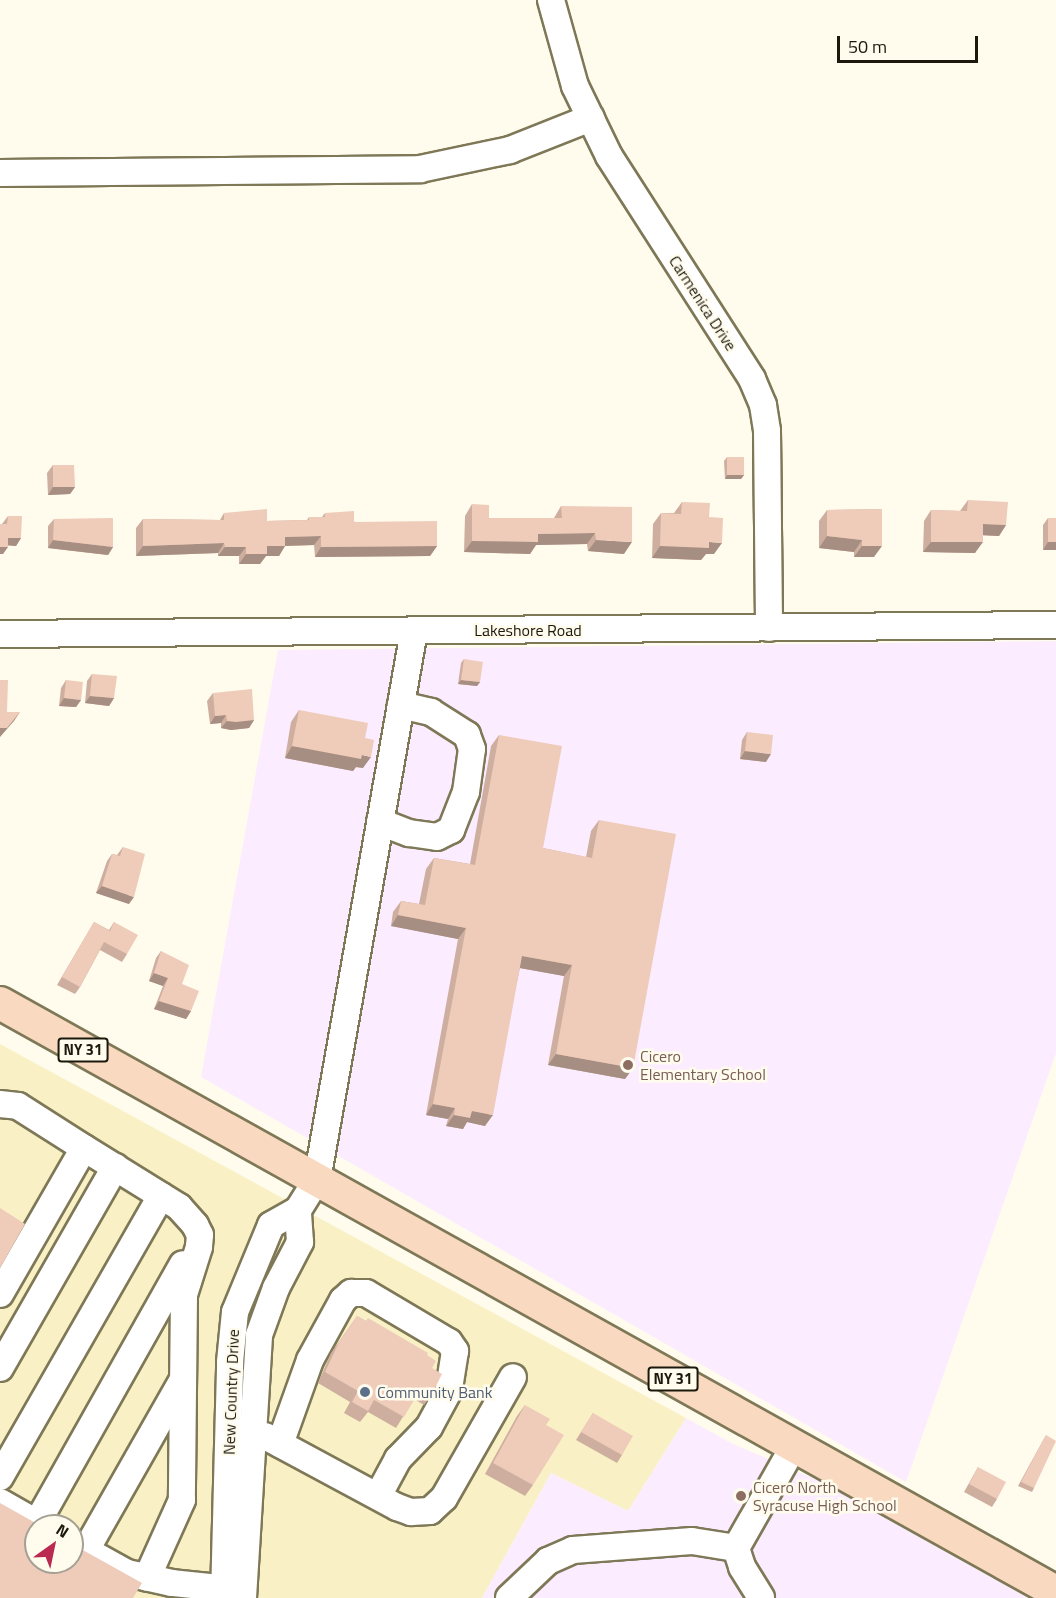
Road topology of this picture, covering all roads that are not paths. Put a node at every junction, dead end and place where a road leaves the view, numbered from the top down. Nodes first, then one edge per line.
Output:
1 (551, 0) edge
2 (591, 118) junction
3 (0, 173) edge
4 (1056, 625) edge
5 (769, 628) junction
6 (414, 631) junction
7 (0, 634) edge
8 (401, 705) junction
9 (380, 822) junction
10 (0, 1003) edge
11 (0, 1104) edge
12 (84, 1148) junction
13 (115, 1167) junction
14 (317, 1180) junction
15 (161, 1196) junction
16 (200, 1235) junction
17 (0, 1294) edge
18 (0, 1368) edge
19 (513, 1377) dead end
20 (184, 1378) junction
21 (241, 1427) junction
22 (280, 1444) junction
23 (795, 1446) junction
24 (0, 1478) edge
25 (378, 1496) junction
26 (0, 1502) edge
27 (46, 1514) edge
28 (24, 1516) edge
29 (84, 1538) edge
30 (736, 1548) junction
31 (84, 1549) edge
32 (161, 1586) edge
33 (1056, 1592) edge
34 (234, 1594) edge
35 (509, 1598) edge
36 (761, 1598) edge

1 - 2 street, Carmenica Drive
2 - 3 street
2 - 5 street, Carmenica Drive
4 - 5 street, Lakeshore Road
5 - 6 street, Lakeshore Road
6 - 7 street, Lakeshore Road
6 - 8 street
8 - 9 street
8 - 9 street
9 - 14 street
10 - 14 main road, NY 31
11 - 12 street
12 - 13 street
12 - 17 street
13 - 15 street
13 - 18 street
14 - 21 street, New Country Drive
14 - 23 main road, NY 31
15 - 16 street
15 - 24 street
16 - 20 street
16 - 27 street
19 - 25 street
20 - 29 street
20 - 32 street
21 - 22 street
21 - 34 street, New Country Drive
22 - 25 street
22 - 25 street
23 - 30 street
23 - 33 main road, NY 31
26 - 28 street
30 - 35 street
30 - 36 street
31 - 32 street
32 - 34 street

